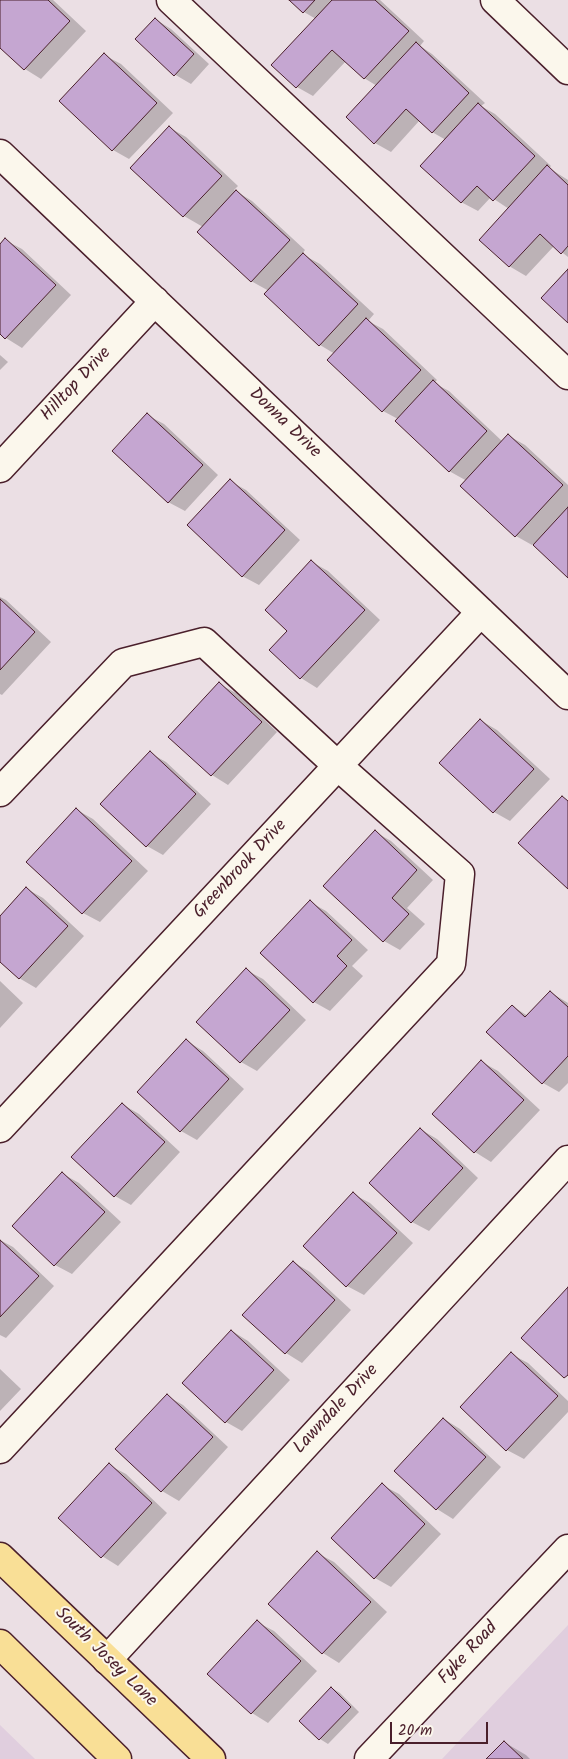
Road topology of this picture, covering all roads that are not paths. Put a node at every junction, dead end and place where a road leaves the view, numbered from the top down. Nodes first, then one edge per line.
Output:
1 (171, 0) edge
2 (495, 0) edge
3 (568, 70) edge
4 (0, 154) edge
5 (155, 301) junction
6 (568, 375) edge
7 (0, 468) edge
8 (481, 612) junction
9 (568, 695) edge
10 (338, 766) junction
11 (0, 792) edge
12 (0, 1128) edge
13 (568, 1160) edge
14 (0, 1449) edge
15 (568, 1549) edge
16 (0, 1557) edge
17 (0, 1644) edge
18 (106, 1660) junction
19 (117, 1759) edge
20 (212, 1759) edge
21 (369, 1759) edge

1 - 6 street
2 - 3 street
4 - 5 street, Donna Drive
5 - 7 street, Hilltop Drive
5 - 8 street, Donna Drive
8 - 9 street, Donna Drive
8 - 10 street, Greenbrook Drive
10 - 11 street
10 - 12 street, Greenbrook Drive
10 - 14 street
13 - 18 street, Lawndale Drive
15 - 21 street, Fyke Road
16 - 18 main road, South Josey Lane
17 - 19 main road
18 - 20 main road, South Josey Lane

